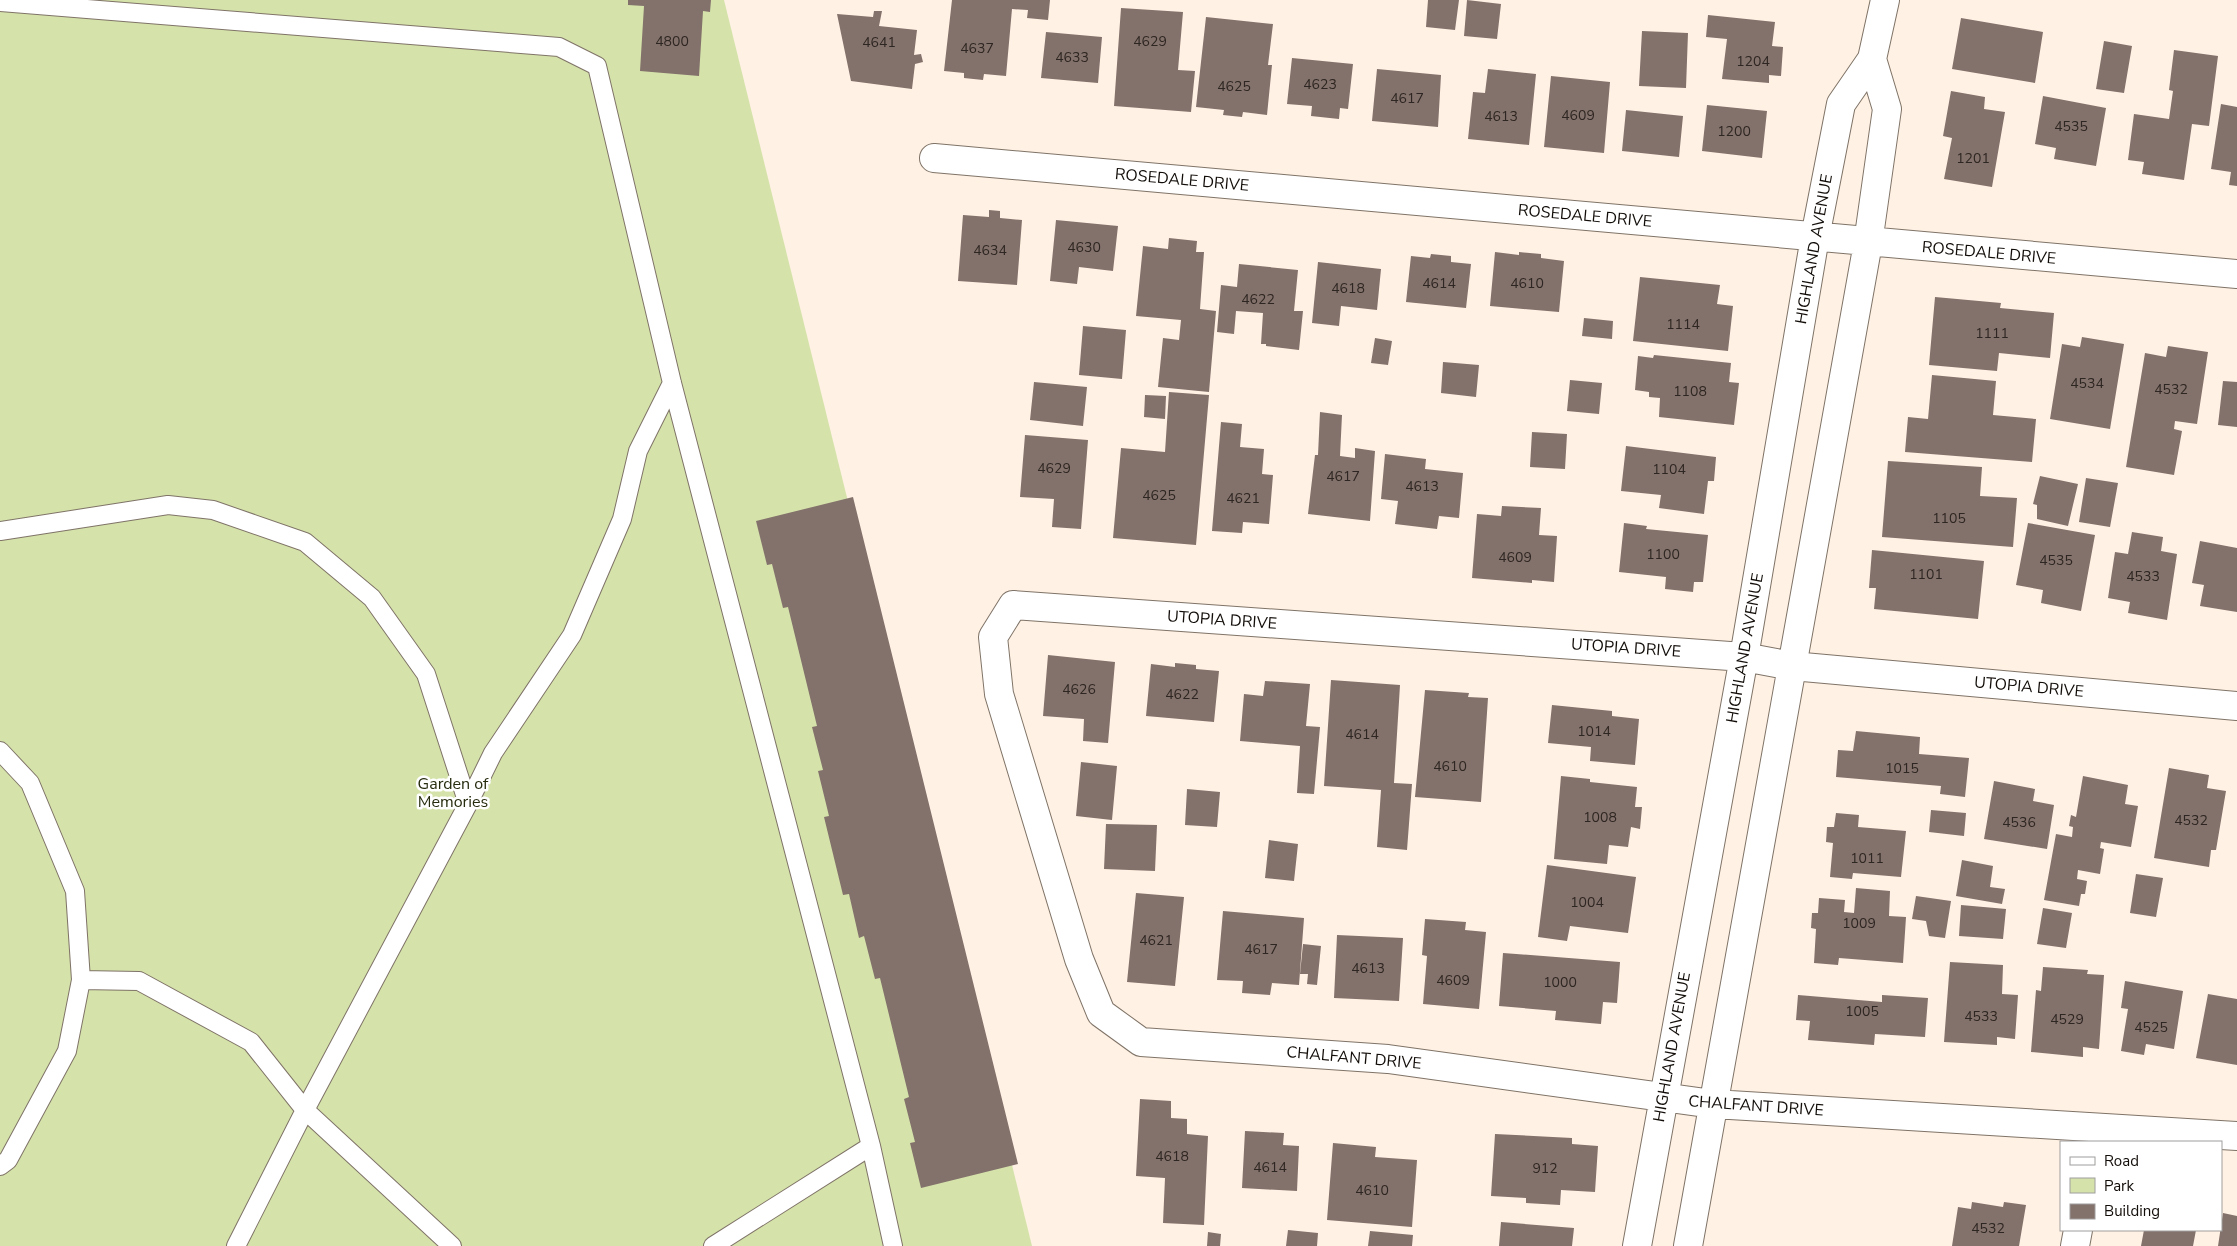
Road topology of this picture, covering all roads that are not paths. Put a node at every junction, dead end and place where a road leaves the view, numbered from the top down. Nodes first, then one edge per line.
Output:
1 (1885, 0) edge
2 (0, 2) edge
3 (1872, 59) junction
4 (934, 158) dead end
5 (1815, 237) junction
6 (1868, 243) junction
7 (2237, 274) edge
8 (672, 383) junction
9 (0, 531) edge
10 (1013, 605) joint
11 (1744, 657) junction
12 (1792, 666) junction
13 (2237, 706) edge
14 (0, 751) edge
15 (468, 804) junction
16 (81, 980) junction
17 (1663, 1098) junction
18 (1712, 1104) junction
19 (305, 1110) junction
20 (2094, 1135) edge
21 (2237, 1136) edge
22 (872, 1146) junction
23 (0, 1166) edge
24 (2078, 1231) edge
25 (236, 1246) edge
26 (452, 1246) edge
27 (713, 1246) edge
28 (894, 1246) edge
29 (1637, 1246) edge
30 (1688, 1246) edge
31 (2075, 1246) edge

1 - 3 street, HIGHLAND AVENUE
2 - 8 lane
3 - 5 street, HIGHLAND AVENUE
3 - 6 street, HIGHLAND AVENUE
4 - 5 street, ROSEDALE DRIVE
5 - 6 street, ROSEDALE DRIVE
5 - 11 street, HIGHLAND AVENUE
6 - 7 street, ROSEDALE DRIVE
6 - 12 street, HIGHLAND AVENUE
8 - 15 lane
8 - 22 lane
9 - 15 lane
10 - 11 street, UTOPIA DRIVE
10 - 17 street, CHALFANT DRIVE
11 - 12 street, UTOPIA DRIVE
11 - 17 street, HIGHLAND AVENUE
12 - 13 street, UTOPIA DRIVE
12 - 18 street, HIGHLAND AVENUE
14 - 16 lane
15 - 19 lane
16 - 19 lane
16 - 23 lane
17 - 18 street, CHALFANT DRIVE
17 - 29 street, HIGHLAND AVENUE
18 - 20 street, CHALFANT DRIVE
18 - 30 street, HIGHLAND AVENUE
19 - 25 lane
19 - 26 lane
20 - 21 street, CHALFANT DRIVE
22 - 27 lane
22 - 28 lane
24 - 31 street

